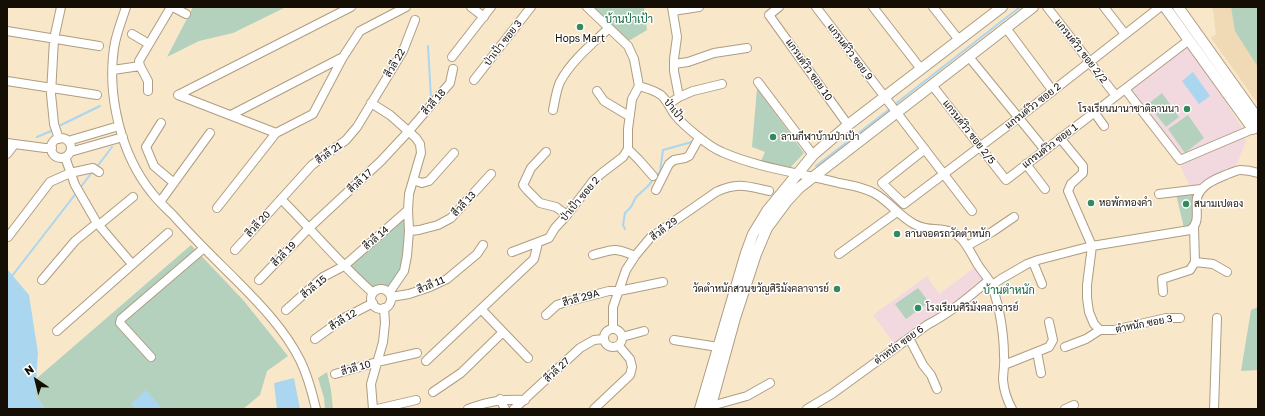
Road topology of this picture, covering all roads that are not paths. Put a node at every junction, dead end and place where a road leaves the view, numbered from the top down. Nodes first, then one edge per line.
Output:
1 (61, 7) edge
2 (126, 7) edge
3 (172, 7) edge
4 (351, 7) edge
5 (406, 7) edge
6 (471, 7) edge
7 (491, 7) edge
8 (587, 7) edge
9 (699, 7) edge
10 (779, 7) edge
11 (816, 7) edge
12 (873, 7) edge
13 (933, 7) edge
14 (1033, 7) edge
15 (1047, 7) edge
16 (1104, 7) edge
17 (1160, 7) edge
18 (1165, 7) edge
19 (1178, 7) edge
20 (528, 8) edge
21 (673, 9) edge
22 (996, 9) edge
23 (186, 14) dead end
24 (484, 17) junction
25 (415, 20) dead end
26 (609, 28) junction
27 (1006, 28) junction
28 (7, 31) edge
29 (132, 34) dead end
30 (1125, 34) junction
31 (54, 39) junction
32 (959, 40) junction
33 (1189, 40) junction
34 (149, 44) junction
35 (99, 46) dead end
36 (747, 48) dead end
37 (343, 56) junction
38 (452, 56) dead end
39 (969, 57) junction
40 (1089, 62) junction
41 (674, 64) junction
42 (140, 66) junction
43 (453, 69) dead end
44 (921, 69) junction
45 (113, 70) junction
46 (474, 80) dead end
47 (7, 81) edge
48 (758, 82) dead end
49 (722, 84) dead end
50 (932, 85) junction
51 (639, 86) junction
52 (51, 88) junction
53 (1125, 89) junction
54 (148, 91) dead end
55 (597, 91) dead end
56 (1053, 91) junction
57 (97, 95) dead end
58 (1116, 96) junction
59 (679, 97) junction
60 (886, 99) junction
61 (371, 103) junction
62 (668, 104) junction
63 (553, 110) dead end
64 (895, 110) junction
65 (1094, 112) junction
66 (231, 115) junction
67 (629, 116) junction
68 (1018, 118) junction
69 (1258, 119) edge
70 (161, 123) dead end
71 (119, 126) junction
72 (848, 126) junction
73 (1104, 126) dead end
74 (1255, 127) edge
75 (210, 132) dead end
76 (408, 132) junction
77 (276, 133) junction
78 (123, 138) junction
79 (699, 138) junction
80 (1060, 138) junction
81 (59, 139) junction
82 (68, 141) junction
83 (13, 144) edge
84 (980, 146) junction
85 (52, 148) junction
86 (628, 149) junction
87 (925, 149) junction
88 (1045, 150) junction
89 (546, 152) dead end
90 (454, 153) dead end
91 (7, 154) edge
92 (68, 155) junction
93 (813, 155) junction
94 (1026, 164) junction
95 (96, 170) dead end
96 (70, 173) junction
97 (797, 173) junction
98 (1258, 173) edge
99 (491, 174) dead end
100 (943, 174) junction
101 (653, 176) dead end
102 (814, 176) junction
103 (413, 180) junction
104 (1006, 180) joint
105 (174, 183) junction
106 (1045, 188) dead end
107 (1201, 189) junction
108 (656, 190) dead end
109 (769, 191) dead end
110 (1159, 194) dead end
111 (133, 197) dead end
112 (281, 199) junction
113 (160, 202) junction
114 (217, 208) dead end
115 (408, 210) junction
116 (972, 211) dead end
117 (897, 212) junction
118 (567, 215) junction
119 (1014, 217) dead end
120 (98, 224) junction
121 (309, 228) junction
122 (1194, 228) junction
123 (409, 231) junction
124 (168, 232) dead end
125 (8, 237) dead end
126 (538, 243) junction
127 (483, 245) dead end
128 (967, 246) junction
129 (1092, 246) junction
130 (204, 248) junction
131 (234, 250) dead end
132 (512, 252) dead end
133 (839, 254) dead end
134 (593, 255) dead end
135 (635, 256) junction
136 (1033, 262) junction
137 (1195, 262) junction
138 (132, 264) junction
139 (344, 266) junction
140 (1227, 272) dead end
141 (42, 280) dead end
142 (259, 280) dead end
143 (663, 282) dead end
144 (990, 283) junction
145 (1042, 284) dead end
146 (619, 291) junction
147 (1163, 292) dead end
148 (373, 293) junction
149 (390, 295) junction
150 (372, 303) junction
151 (384, 308) junction
152 (480, 309) junction
153 (286, 310) dead end
154 (546, 315) dead end
155 (1180, 318) dead end
156 (1217, 318) dead end
157 (1048, 322) dead end
158 (613, 329) junction
159 (1100, 330) junction
160 (57, 331) dead end
161 (644, 331) dead end
162 (503, 332) junction
163 (622, 337) junction
164 (909, 338) junction
165 (315, 339) dead end
166 (604, 339) junction
167 (674, 340) dead end
168 (619, 346) junction
169 (1066, 347) dead end
170 (718, 348) junction
171 (1037, 352) junction
172 (417, 353) dead end
173 (151, 357) dead end
174 (528, 358) dead end
175 (426, 361) dead end
176 (377, 362) junction
177 (1004, 365) junction
178 (1041, 373) dead end
179 (335, 374) dead end
180 (770, 383) dead end
181 (937, 389) dead end
182 (433, 392) dead end
183 (500, 399) junction
184 (416, 400) dead end
185 (525, 400) junction
186 (1074, 405) dead end
187 (705, 408) edge
188 (316, 409) edge
189 (373, 409) edge
190 (377, 409) edge
191 (468, 409) edge
192 (505, 409) edge
193 (514, 409) edge
194 (594, 409) edge
195 (807, 409) edge
196 (1012, 409) edge
197 (1065, 409) edge
198 (1214, 409) edge

1 - 31 street
2 - 45 street
3 - 23 street
3 - 34 street
4 - 66 street
5 - 37 street
6 - 24 street
7 - 24 street
8 - 26 street
9 - 21 street
10 - 72 street, แกรนด์วิว ซอย 10
11 - 60 street, แกรนด์วิว ซอย 9
12 - 44 street
13 - 32 street
14 - 27 street
15 - 40 street, แกรนด์วิว ซอย 2/2
16 - 30 street
17 - 30 street, แกรนด์วิว ซอย 2
18 - 33 street
19 - 69 street
20 - 46 street, ป่าเป้า ซอย 3
21 - 41 street
22 - 32 street
24 - 38 street
25 - 61 street, สีวลี 22
26 - 51 street
26 - 63 street
27 - 39 street
27 - 56 street
28 - 31 street
29 - 34 street
30 - 40 street, แกรนด์วิว ซอย 2
31 - 35 street
31 - 52 street
32 - 44 street
33 - 53 street, แกรนด์วิว ซอย 1
33 - 74 street
34 - 42 street
36 - 41 street
37 - 66 street
37 - 77 street
39 - 50 street
39 - 68 street
40 - 56 street, แกรนด์วิว ซอย 2
40 - 58 street, แกรนด์วิว ซอย 2/2
41 - 59 street
42 - 45 street
42 - 54 street
43 - 76 street, สีวลี 18
44 - 60 street
45 - 71 street
47 - 52 street
48 - 93 street
49 - 59 street
50 - 64 street
50 - 84 street, แกรนด์วิว ซอย 2/5
51 - 62 street, ป่าเป้า
51 - 67 street
52 - 57 street
52 - 81 street
53 - 58 street, แกรนด์วิว ซอย 1
53 - 74 street
55 - 67 street
56 - 68 street, แกรนด์วิว ซอย 2
58 - 65 street, แกรนด์วิว ซอย 1
59 - 62 street
60 - 64 street, แกรนด์วิว ซอย 9
60 - 72 street
61 - 76 street
61 - 112 street, สีวลี 21
62 - 79 street, ป่าเป้า
64 - 87 street, แกรนด์วิว ซอย 9
64 - 102 street
65 - 73 street
65 - 80 street, แกรนด์วิว ซอย 1
66 - 77 street
67 - 86 street
68 - 84 street, แกรนด์วิว ซอย 2
68 - 88 street
70 - 105 street
71 - 78 street
71 - 82 street
72 - 93 street
75 - 105 street
76 - 103 street
76 - 121 street, สีวลี 17
77 - 114 street
78 - 92 street
78 - 113 street
79 - 97 street, ป่าเป้า
79 - 108 street
80 - 88 street, แกรนด์วิว ซอย 1
80 - 129 street
81 - 82 street
81 - 85 street
82 - 92 street
83 - 85 street
83 - 91 street
84 - 100 street, แกรนด์วิว ซอย 2
84 - 104 street, แกรนด์วิว ซอย 2/5
85 - 92 street
86 - 101 street
86 - 118 street, ป่าเป้า ซอย 2
87 - 100 street, แกรนด์วิว ซอย 9
87 - 100 street, แกรนด์วิว ซอย 2
88 - 94 street, แกรนด์วิว ซอย 1
89 - 118 street
90 - 103 street
92 - 96 street
93 - 97 street
94 - 104 street, แกรนด์วิว ซอย 1
94 - 106 street
95 - 96 street
96 - 120 street
96 - 125 street
97 - 102 street, ป่าเป้า
97 - 170 street
98 - 107 street
99 - 123 street, สีวลี 13
100 - 116 street, แกรนด์วิว ซอย 9
102 - 117 street, ป่าเป้า
102 - 187 street
103 - 115 street
105 - 113 street
107 - 110 street
107 - 122 street
109 - 135 street, สีวลี 29
111 - 120 street
112 - 121 street
112 - 131 street, สีวลี 20
113 - 130 street
115 - 123 street
115 - 139 street, สีวลี 14
117 - 128 street, ป่าเป้า
117 - 133 street
118 - 126 street, ป่าเป้า ซอย 2
119 - 128 street
120 - 138 street
120 - 141 street
121 - 139 street
121 - 142 street, สีวลี 19
122 - 129 street, ตำหนัก ซอย 6
122 - 137 street
123 - 149 street
124 - 138 street
126 - 132 street
126 - 152 street
127 - 149 street, สีวลี 11
128 - 144 street, ป่าเป้า
129 - 136 street, ตำหนัก ซอย 6
129 - 159 street
130 - 173 street
130 - 188 street
134 - 135 street
135 - 146 street, สีวลี 29
136 - 144 street, ตำหนัก ซอย 6
136 - 145 street
137 - 140 street
137 - 147 street
138 - 160 street
139 - 148 street
139 - 153 street, สีวลี 15
143 - 146 street, สีวลี 29A
144 - 164 street, ตำหนัก ซอย 6
144 - 177 street, ป่าเป้า
146 - 154 street, สีวลี 29A
146 - 158 street, สีวลี 29
148 - 149 street
148 - 150 street
149 - 151 street
150 - 151 street
150 - 165 street, สีวลี 12
151 - 176 street
152 - 162 street
152 - 175 street
155 - 159 street, ตำหนัก ซอย 3
156 - 198 street
157 - 171 street
158 - 163 street
158 - 166 street
159 - 169 street
161 - 163 street
162 - 174 street
162 - 182 street
163 - 168 street
164 - 181 street
164 - 195 street, ตำหนัก ซอย 6
166 - 168 street
166 - 185 street, สีวลี 27
167 - 170 street
168 - 194 street
170 - 187 street
171 - 177 street
171 - 178 street
172 - 176 street, สีวลี 10
176 - 179 street, สีวลี 10
176 - 189 street
177 - 196 street, ป่าเป้า
180 - 187 street
183 - 185 street
183 - 191 street
183 - 192 street
184 - 190 street
185 - 193 street, สีวลี 27
186 - 197 street

